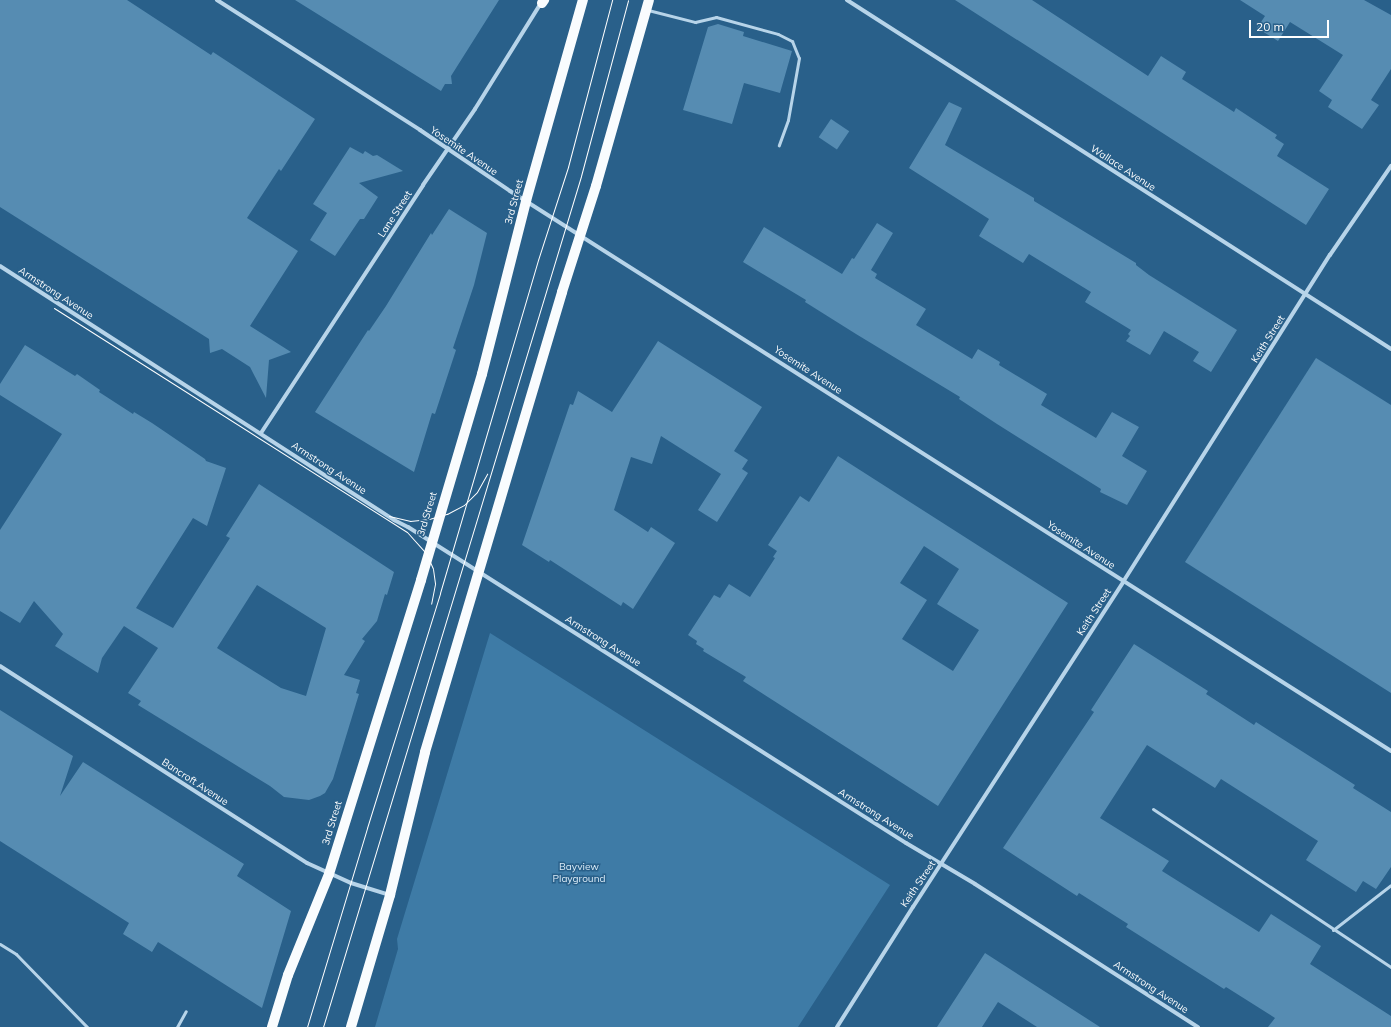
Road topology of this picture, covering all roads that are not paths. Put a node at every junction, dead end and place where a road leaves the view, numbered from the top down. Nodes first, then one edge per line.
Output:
1 (217, 0) edge
2 (583, 0) edge
3 (847, 0) edge
4 (543, 1) edge
5 (648, 5) edge
6 (779, 145) dead end
7 (447, 149) junction
8 (1391, 166) edge
9 (526, 201) junction
10 (581, 235) junction
11 (0, 266) edge
12 (1305, 295) junction
13 (1391, 349) edge
14 (261, 433) junction
15 (431, 542) junction
16 (478, 572) junction
17 (1123, 582) junction
18 (0, 666) edge
19 (1391, 751) edge
20 (1153, 809) dead end
21 (942, 864) junction
22 (329, 874) junction
23 (1391, 885) edge
24 (390, 895) junction
25 (1333, 930) junction
26 (0, 944) edge
27 (1391, 967) edge
28 (186, 1011) dead end
29 (87, 1027) edge
30 (177, 1027) edge
31 (272, 1027) edge
32 (351, 1027) edge
33 (837, 1027) edge
34 (1198, 1027) edge

1 - 7 street, Yosemite Avenue
2 - 9 main road, 3rd Street
3 - 12 street, Wallace Avenue
4 - 7 street, Lane Street
5 - 6 lane
5 - 10 main road
7 - 9 street, Yosemite Avenue
7 - 14 street, Lane Street
8 - 12 street, Keith Street
9 - 10 street, Yosemite Avenue
9 - 15 main road, 3rd Street
10 - 16 main road
10 - 17 street, Yosemite Avenue
11 - 14 street, Armstrong Avenue
12 - 13 street, Wallace Avenue
12 - 17 street, Keith Street
14 - 15 street, Armstrong Avenue
15 - 16 street, Armstrong Avenue
15 - 22 main road, 3rd Street
16 - 21 street, Armstrong Avenue
16 - 24 main road
17 - 19 street, Yosemite Avenue
17 - 21 street, Keith Street
18 - 22 street, Bancroft Avenue
20 - 25 lane
21 - 33 street, Keith Street
21 - 34 street, Armstrong Avenue
22 - 24 street, Bancroft Avenue
22 - 31 main road, 3rd Street
23 - 25 lane
24 - 32 main road
25 - 27 lane
26 - 29 lane
28 - 30 lane

